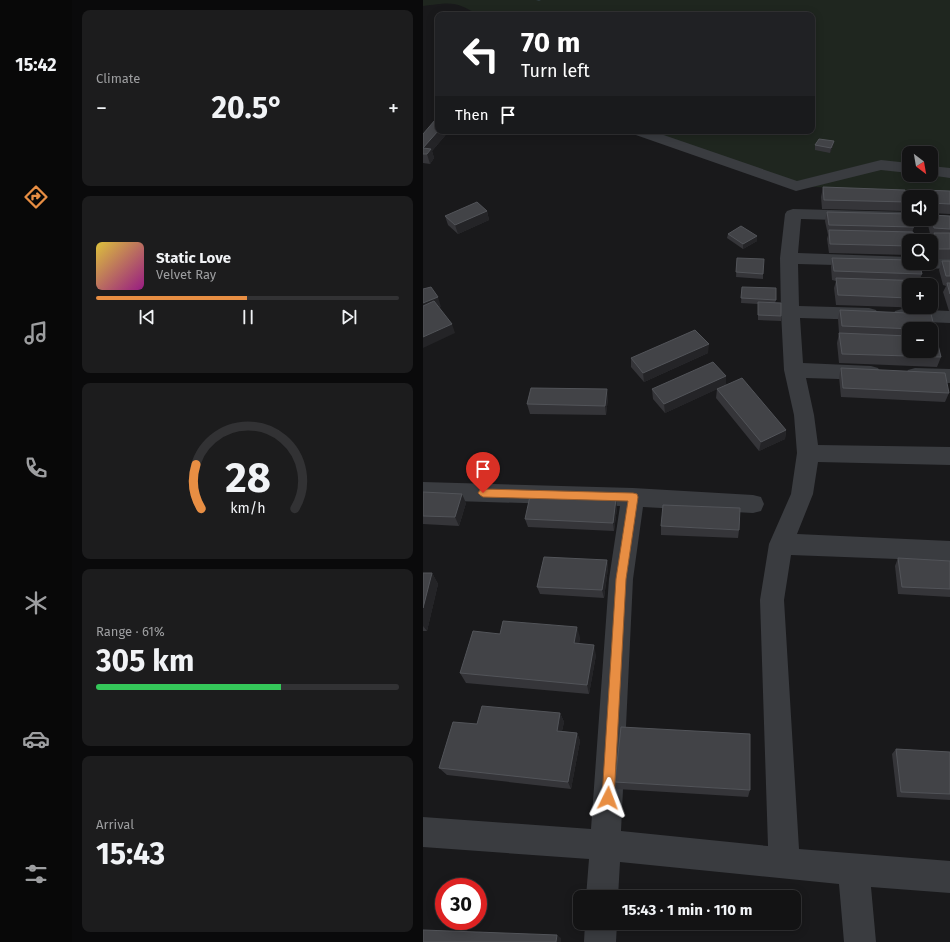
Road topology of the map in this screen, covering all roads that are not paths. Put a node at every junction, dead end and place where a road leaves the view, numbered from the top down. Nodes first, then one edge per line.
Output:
1 (647, 134) edge
2 (902, 167) edge
3 (938, 172) edge
4 (950, 173) edge
5 (902, 217) edge
6 (789, 258) junction
7 (902, 262) edge
8 (938, 264) edge
9 (950, 264) edge
10 (790, 312) junction
11 (950, 317) edge
12 (794, 370) junction
13 (950, 376) edge
14 (808, 453) junction
15 (950, 456) edge
16 (423, 491) edge
17 (633, 497) junction
18 (753, 504) dead end
19 (781, 544) junction
20 (950, 552) edge
21 (423, 832) edge
22 (605, 845) junction
23 (784, 862) junction
24 (854, 870) junction
25 (950, 877) edge
26 (602, 890) edge
27 (601, 930) edge
28 (600, 942) edge
29 (860, 942) edge

1 - 2 street
3 - 4 street
5 - 6 street
6 - 7 street
6 - 10 street
8 - 9 street
10 - 11 street
10 - 12 street
12 - 13 street
12 - 14 street
14 - 15 street
14 - 19 street
16 - 17 street
17 - 18 street
17 - 22 street
19 - 20 street
19 - 23 street
21 - 22 street
22 - 23 street
22 - 26 street
23 - 24 street
24 - 25 street
24 - 29 street
27 - 28 street

